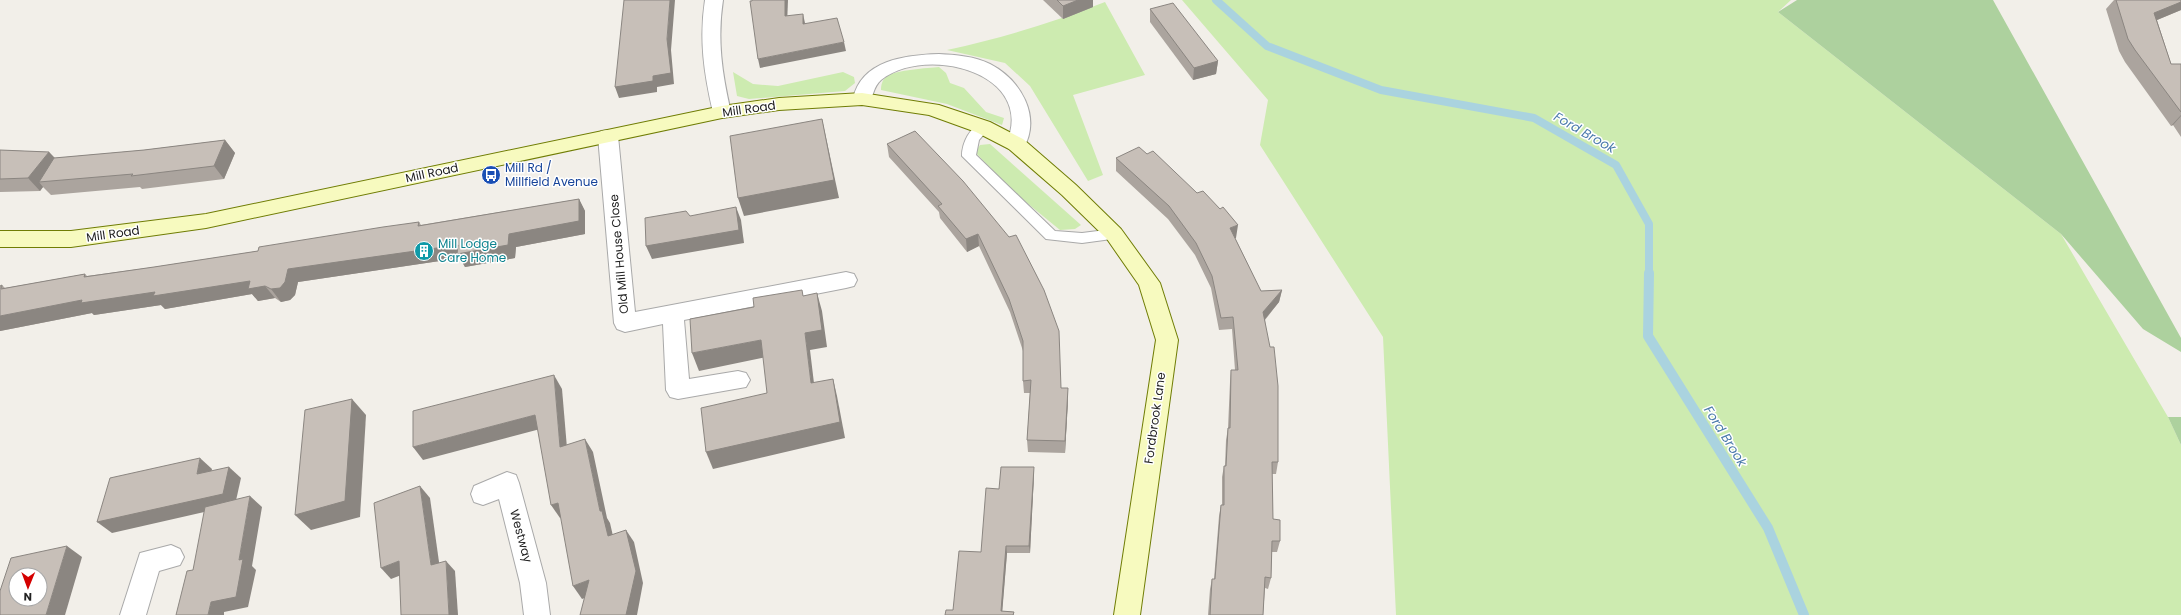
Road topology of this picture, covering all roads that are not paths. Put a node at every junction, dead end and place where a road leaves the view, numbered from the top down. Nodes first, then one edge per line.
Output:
1 (714, 0) edge
2 (862, 99) junction
3 (903, 104) joint
4 (722, 112) junction
5 (983, 127) junction
6 (608, 136) junction
7 (1016, 144) junction
8 (1114, 234) junction
9 (0, 239) edge
10 (846, 280) dead end
11 (673, 314) junction
12 (738, 380) dead end
13 (483, 494) dead end
14 (171, 557) dead end
15 (133, 615) edge
16 (537, 615) edge
17 (1127, 615) edge

1 - 4 street
2 - 3 street, Mill Road
2 - 4 street, Mill Road
2 - 7 street
3 - 5 street, Fordbrook Lane
4 - 6 street, Mill Road
5 - 7 street, Fordbrook Lane
5 - 8 lane
6 - 9 street, Mill Road
6 - 11 street, Old Mill House Close
7 - 8 street, Fordbrook Lane
8 - 17 street, Fordbrook Lane
10 - 11 street, Old Mill House Close
11 - 12 street
13 - 16 street, Westway
14 - 15 street

